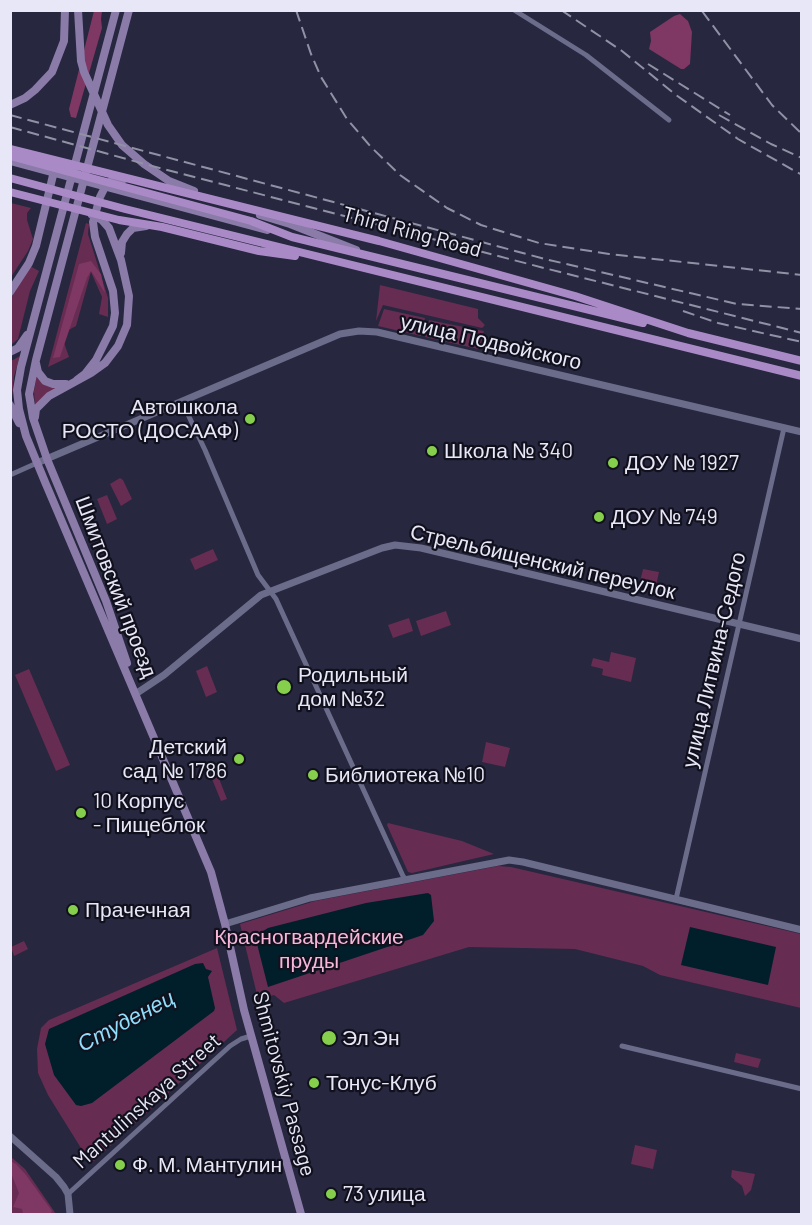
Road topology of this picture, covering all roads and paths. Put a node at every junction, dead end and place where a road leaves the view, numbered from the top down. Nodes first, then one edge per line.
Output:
1 (65, 10) edge
2 (78, 10) edge
3 (116, 10) edge
4 (129, 10) edge
5 (514, 10) edge
6 (10, 105) edge
7 (669, 120) dead end
8 (10, 148) edge
9 (10, 156) edge
10 (10, 161) edge
11 (39, 166) junction
12 (10, 178) edge
13 (10, 193) edge
14 (224, 201) junction
15 (107, 220) junction
16 (162, 227) junction
17 (370, 256) junction
18 (334, 261) junction
19 (123, 266) junction
20 (10, 292) edge
21 (32, 326) junction
22 (688, 333) junction
23 (10, 352) edge
24 (36, 360) junction
25 (801, 361) edge
26 (801, 376) edge
27 (75, 381) junction
28 (182, 402) junction
29 (10, 405) edge
30 (35, 424) junction
31 (784, 428) junction
32 (801, 432) edge
33 (47, 459) junction
34 (37, 463) junction
35 (10, 475) edge
36 (270, 591) junction
37 (740, 625) junction
38 (801, 639) edge
39 (136, 693) junction
40 (406, 880) junction
41 (676, 898) junction
42 (225, 924) junction
43 (801, 930) edge
44 (251, 1036) junction
45 (622, 1046) dead end
46 (801, 1089) edge
47 (10, 1136) edge
48 (68, 1194) junction
49 (70, 1215) edge
50 (301, 1215) edge

1 - 6 main road
2 - 14 main road
3 - 21 main road, Шмитовский проезд
4 - 24 main road, Шмитовский проезд
5 - 7 street
8 - 14 main road, Third Ring Road
8 - 20 main road
9 - 11 main road
10 - 11 main road
11 - 17 main road
12 - 18 main road
13 - 15 main road
14 - 22 main road, Third Ring Road
15 - 16 main road
15 - 19 main road
16 - 18 main road
16 - 19 main road
17 - 22 main road
17 - 27 main road
18 - 26 main road
19 - 27 main road
21 - 23 main road
21 - 34 main road, Шмитовский проезд
22 - 25 main road, Third Ring Road
24 - 27 main road
24 - 30 main road, Шмитовский проезд
27 - 30 main road
28 - 31 street, улица Подвойского
28 - 33 street, улица Подвойского
28 - 36 street
29 - 34 main road
30 - 33 main road, Шмитовский проезд
31 - 32 street, улица Подвойского
31 - 37 street, улица Литвина-Седого
33 - 34 street, улица Подвойского
33 - 39 main road, Шмитовский проезд
34 - 35 street
34 - 39 main road, Шмитовский проезд
36 - 37 street, Стрельбищенский переулок
36 - 39 street, Стрельбищенский переулок
36 - 40 street
37 - 38 street, Стрельбищенский переулок
37 - 41 street, улица Литвина-Седого
39 - 42 main road, Shmitovskiy Passage
40 - 41 street
40 - 42 street
41 - 43 street
42 - 44 main road, Shmitovskiy Passage
44 - 48 street, Mantulinskaya Street
44 - 50 main road, Shmitovskiy Passage
45 - 46 street
47 - 48 street
48 - 49 street

